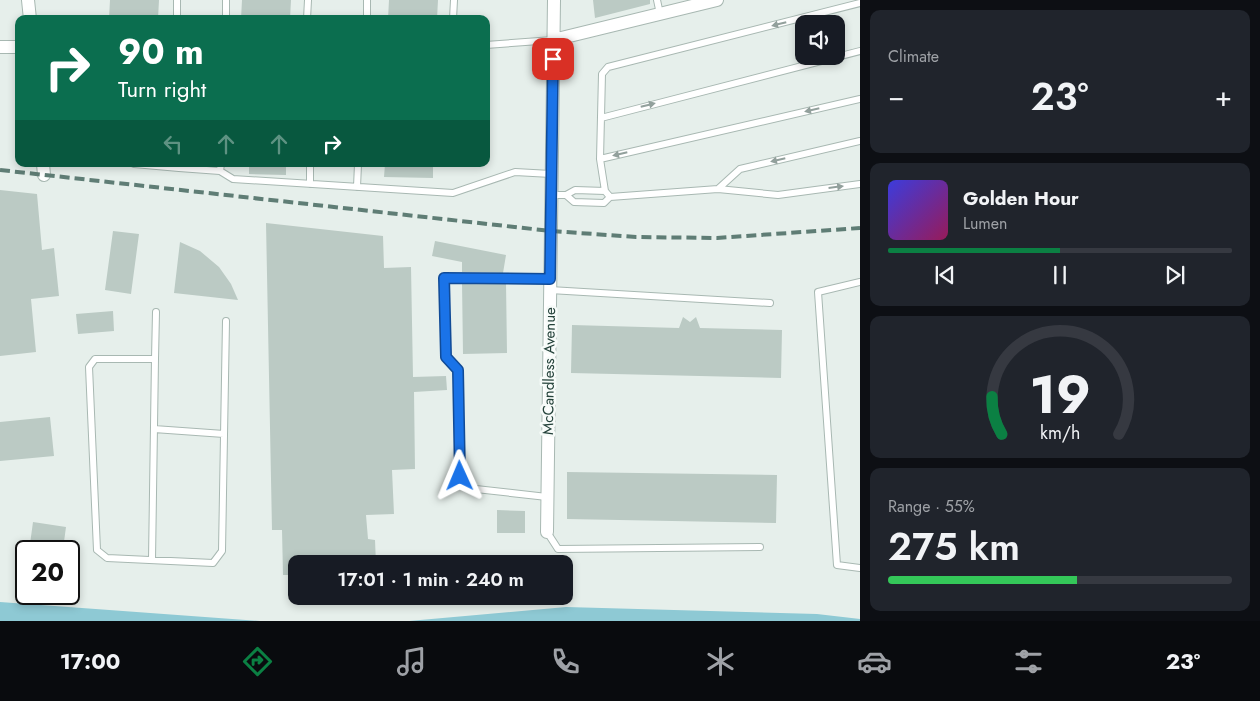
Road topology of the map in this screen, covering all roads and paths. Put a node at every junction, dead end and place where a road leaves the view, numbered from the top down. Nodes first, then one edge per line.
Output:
1 (28, 0) edge
2 (177, 0) edge
3 (226, 0) edge
4 (308, 0) edge
5 (367, 0) edge
6 (454, 0) edge
7 (554, 0) edge
8 (657, 0) edge
9 (717, 0) edge
10 (860, 3) edge
11 (660, 14) junction
12 (30, 15) edge
13 (177, 15) edge
14 (226, 15) edge
15 (307, 15) edge
16 (367, 15) edge
17 (453, 15) edge
18 (553, 40) junction
19 (490, 45) edge
20 (0, 47) edge
21 (15, 47) edge
22 (860, 51) edge
23 (860, 99) edge
24 (601, 118) junction
25 (860, 141) edge
26 (600, 159) junction
27 (187, 167) edge
28 (221, 167) edge
29 (310, 167) edge
30 (358, 167) edge
31 (220, 171) junction
32 (551, 174) junction
33 (310, 184) junction
34 (860, 184) edge
35 (357, 187) junction
36 (718, 189) junction
37 (606, 191) junction
38 (551, 195) junction
39 (566, 195) junction
40 (610, 197) junction
41 (860, 282) edge
42 (550, 285) junction
43 (770, 303) dead end
44 (156, 312) dead end
45 (226, 321) dead end
46 (156, 359) junction
47 (154, 429) junction
48 (224, 434) junction
49 (547, 497) junction
50 (547, 532) joint
51 (760, 547) dead end
52 (152, 560) junction
53 (860, 568) edge

1 - 12 street
2 - 13 lane
3 - 14 lane
4 - 15 lane
5 - 16 lane
6 - 17 lane
7 - 18 street, McCandless Avenue
8 - 11 lane
9 - 11 street
10 -> 24 lane
11 - 18 street
18 - 19 lane
18 - 32 street, McCandless Avenue
20 - 21 street
24 -> 22 lane
23 -> 26 lane
24 - 26 lane
25 -> 36 lane
26 - 37 lane
27 - 31 lane
28 - 31 lane
29 - 33 lane
30 - 35 lane
31 - 33 lane
32 - 35 lane
32 - 38 street, McCandless Avenue
33 - 35 lane
36 -> 34 lane
36 - 40 lane
37 - 39 lane
37 - 40 lane
38 - 39 lane
38 - 42 street, McCandless Avenue
39 - 40 lane
41 - 53 lane
42 - 43 lane
42 - 49 street, McCandless Avenue
42 - 49 lane
44 - 46 lane
45 - 48 lane
46 - 47 lane
46 - 52 lane
47 - 48 lane
47 - 52 lane
48 - 52 lane
49 - 50 street, McCandless Avenue
50 - 51 lane

